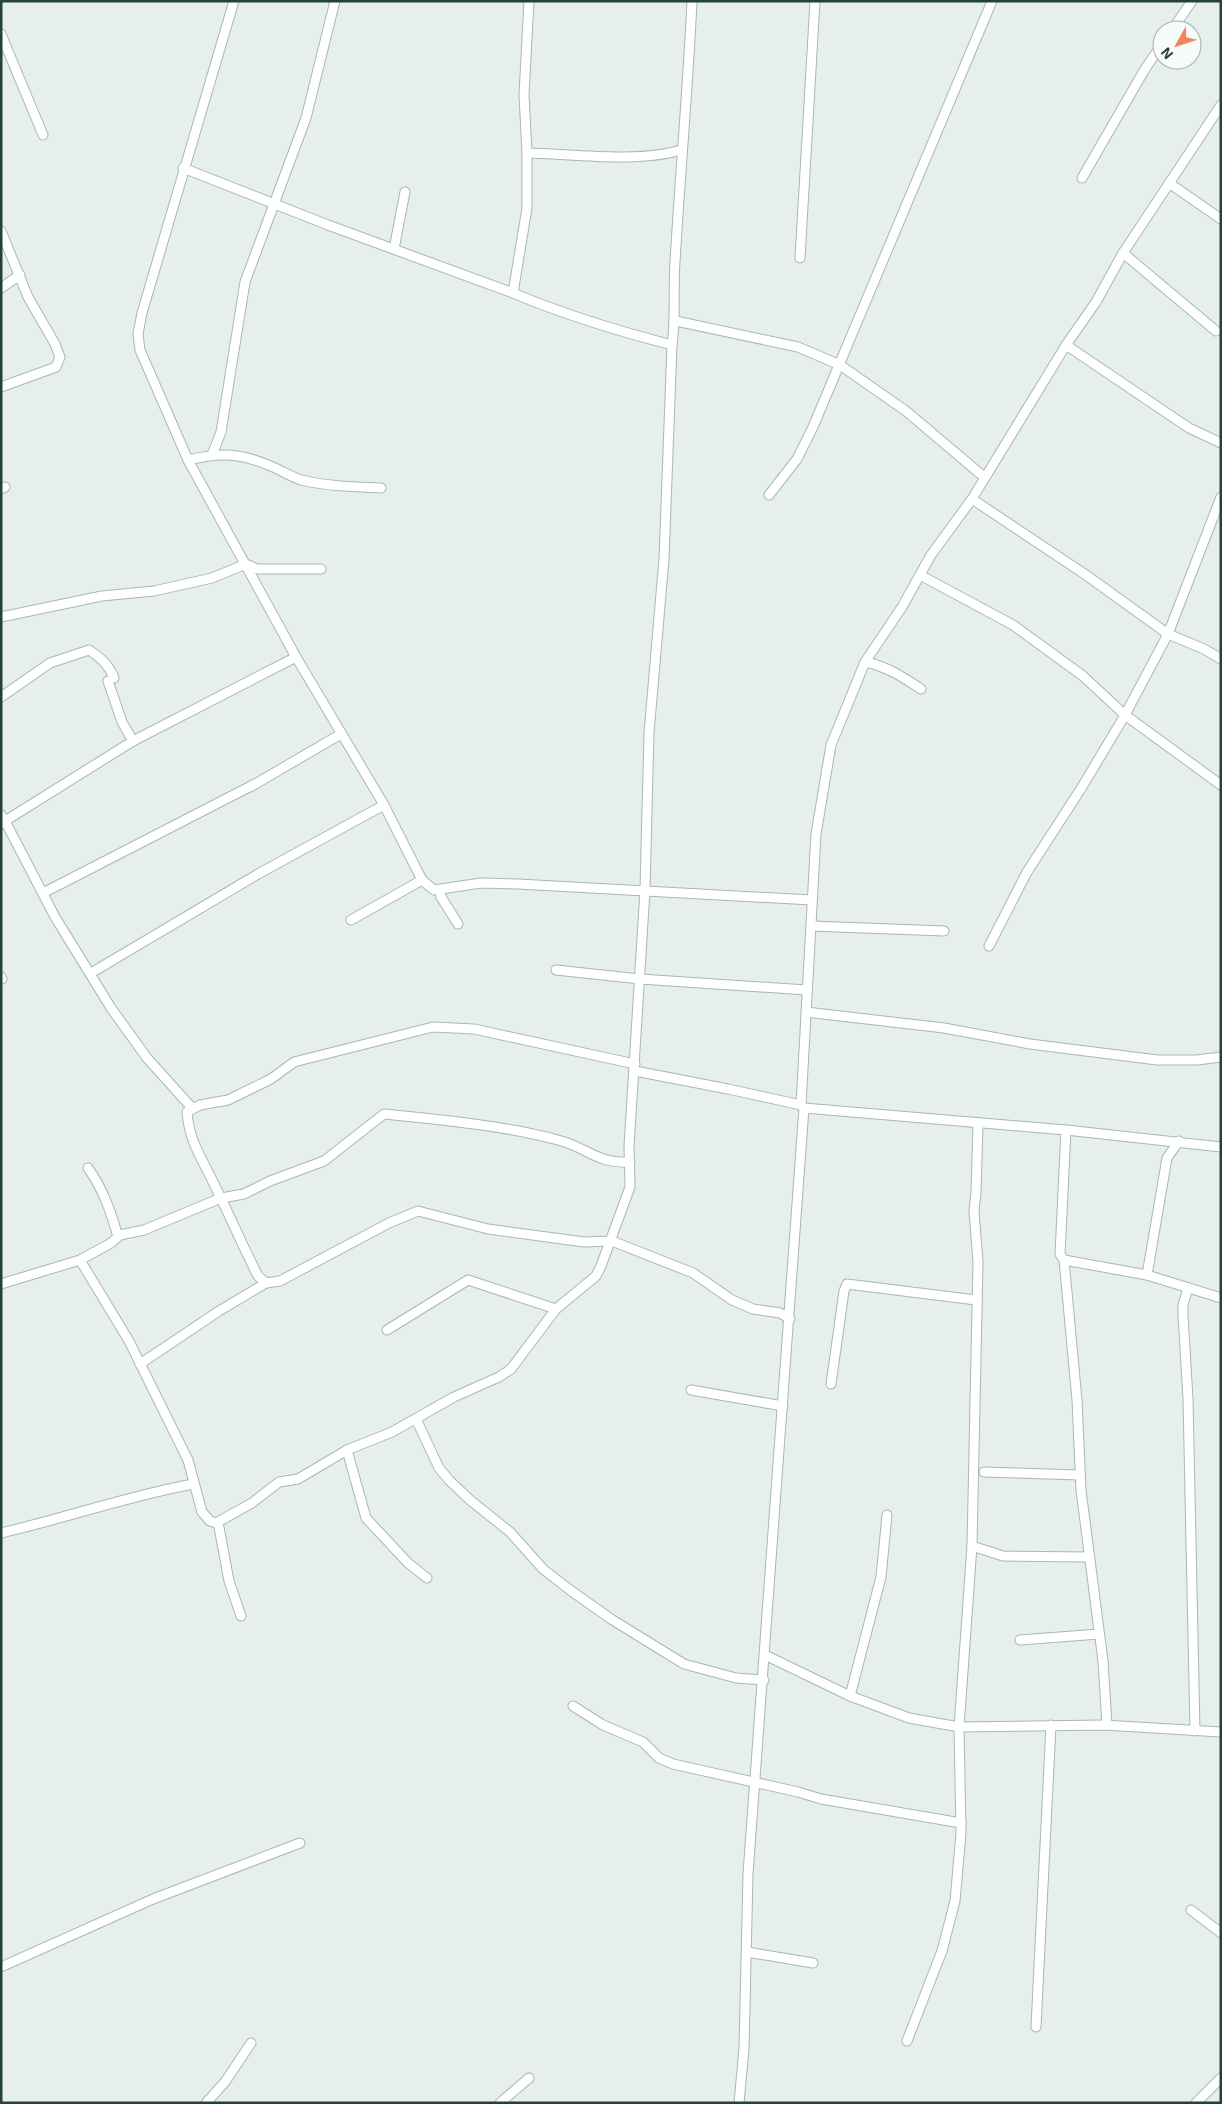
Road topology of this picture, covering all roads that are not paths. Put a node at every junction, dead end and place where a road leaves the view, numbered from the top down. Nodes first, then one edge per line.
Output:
1 (234, 1) edge
2 (335, 1) edge
3 (529, 1) edge
4 (692, 1) edge
5 (815, 1) edge
6 (1192, 1) edge
7 (1179, 20) edge
8 (1, 34) edge
9 (978, 34) dead end
10 (1152, 59) edge
11 (1221, 105) edge
12 (43, 135) dead end
13 (681, 150) junction
14 (527, 153) junction
15 (183, 168) junction
16 (1082, 178) dead end
17 (1169, 183) junction
18 (405, 192) dead end
19 (275, 204) junction
20 (1221, 219) edge
21 (1, 231) edge
22 (394, 249) junction
23 (1124, 253) junction
24 (800, 258) dead end
25 (20, 275) junction
26 (1, 288) edge
27 (513, 293) junction
28 (676, 321) junction
29 (1216, 331) dead end
30 (672, 345) junction
31 (1066, 345) junction
32 (840, 365) junction
33 (1, 386) edge
34 (1221, 442) edge
35 (212, 454) junction
36 (188, 460) junction
37 (984, 477) junction
38 (381, 488) dead end
39 (769, 495) dead end
40 (1221, 497) edge
41 (972, 499) junction
42 (246, 564) junction
43 (321, 569) dead end
44 (920, 575) junction
45 (1, 617) edge
46 (1168, 634) junction
47 (296, 657) junction
48 (1221, 659) edge
49 (865, 662) junction
50 (920, 689) dead end
51 (1, 697) edge
52 (1125, 715) junction
53 (341, 734) junction
54 (133, 741) junction
55 (255, 784) junction
56 (1221, 785) edge
57 (384, 805) junction
58 (193, 818) dead end
59 (3, 820) edge
60 (263, 865) dead end
61 (422, 880) junction
62 (440, 890) junction
63 (645, 890) junction
64 (43, 893) junction
65 (812, 900) junction
66 (351, 920) dead end
67 (458, 924) dead end
68 (811, 926) junction
69 (944, 931) dead end
70 (989, 946) dead end
71 (556, 970) dead end
72 (91, 973) junction
73 (640, 979) junction
74 (807, 990) junction
75 (806, 1012) junction
76 (1221, 1057) edge
77 (635, 1068) junction
78 (802, 1107) junction
79 (192, 1108) junction
80 (978, 1124) junction
81 (1066, 1130) junction
82 (1179, 1140) junction
83 (1221, 1147) edge
84 (630, 1162) junction
85 (88, 1168) dead end
86 (221, 1198) junction
87 (118, 1237) junction
88 (612, 1241) junction
89 (80, 1260) junction
90 (1064, 1260) junction
91 (1147, 1274) junction
92 (266, 1283) junction
93 (1, 1284) edge
94 (1188, 1288) junction
95 (1221, 1298) edge
96 (976, 1300) junction
97 (556, 1308) junction
98 (790, 1319) junction
99 (387, 1330) dead end
100 (140, 1364) junction
101 (831, 1384) dead end
102 (691, 1390) dead end
103 (783, 1406) junction
104 (416, 1419) junction
105 (347, 1450) junction
106 (984, 1472) dead end
107 (1080, 1475) junction
108 (193, 1484) junction
109 (887, 1514) dead end
110 (216, 1524) junction
111 (1, 1533) edge
112 (972, 1546) junction
113 (1089, 1557) junction
114 (427, 1578) dead end
115 (241, 1616) dead end
116 (1100, 1634) junction
117 (1020, 1640) dead end
118 (766, 1655) junction
119 (764, 1680) junction
120 (850, 1696) junction
121 (573, 1706) dead end
122 (1107, 1725) junction
123 (1051, 1726) junction
124 (959, 1727) junction
125 (1195, 1731) junction
126 (1221, 1732) edge
127 (755, 1784) junction
128 (961, 1823) junction
129 (300, 1843) dead end
130 (1191, 1910) dead end
131 (1221, 1933) edge
132 (747, 1952) junction
133 (813, 1964) dead end
134 (1, 1967) edge
135 (1036, 2027) dead end
136 (907, 2042) dead end
137 (251, 2043) dead end
138 (529, 2078) dead end
139 (1221, 2078) edge
140 (206, 2103) edge
141 (500, 2103) edge
142 (739, 2103) edge
143 (1196, 2103) edge

1 - 15 street
2 - 19 street
3 - 14 street
4 - 13 street
5 - 24 street
6 - 7 street
8 - 12 street
9 - 32 street
10 - 16 street
11 - 17 street
13 - 14 street
13 - 28 street
14 - 27 street
15 - 19 street
15 - 36 street
17 - 20 street
17 - 23 street
18 - 22 street
19 - 22 street
19 - 35 street
21 - 25 street
22 - 27 street
23 - 29 street
23 - 31 street
25 - 26 street
25 - 33 street
27 - 30 street
28 - 30 street
28 - 32 street
30 - 63 street
31 - 34 street
31 - 37 street
32 - 37 street
32 - 39 street
35 - 36 street
35 - 38 street
36 - 42 street
37 - 41 street
40 - 46 street
41 - 44 street
41 - 46 street
42 - 43 street
42 - 45 street
42 - 47 street
44 - 49 street
44 - 52 street
46 - 48 street
46 - 52 street
47 - 53 street
47 - 54 street
49 - 50 street
49 - 65 street
51 - 54 street
52 - 56 street
52 - 70 street
53 - 55 street
53 - 57 street
54 - 59 street
55 - 58 street
55 - 64 street
57 - 60 street
57 - 61 street
57 - 72 street
59 - 64 street
61 - 62 street
61 - 66 street
62 - 63 street
62 - 67 street
63 - 65 street
63 - 73 street
64 - 72 street
65 - 68 street
68 - 69 street
68 - 74 street
71 - 73 street
72 - 79 street
73 - 74 street
73 - 77 street
74 - 75 street
75 - 76 street
75 - 78 street
77 - 78 street
77 - 79 street
77 - 84 street
78 - 80 street
78 - 98 street
79 - 86 street
80 - 81 street
80 - 96 street
81 - 82 street
81 - 90 street
82 - 83 street
82 - 91 street
84 - 86 street
84 - 88 street
85 - 87 street
86 - 87 street
86 - 92 street
87 - 89 street
88 - 92 street
88 - 97 street
88 - 98 street
89 - 93 street
89 - 100 street
90 - 91 street
90 - 107 street
91 - 94 street
92 - 100 street
94 - 95 street
94 - 125 street
96 - 101 street
96 - 112 street
97 - 99 street
97 - 104 street
98 - 103 street
100 - 108 street
102 - 103 street
103 - 118 street
104 - 105 street
104 - 119 street
105 - 110 street
105 - 114 street
106 - 107 street
107 - 113 street
108 - 110 street
108 - 111 street
109 - 120 street
110 - 115 street
112 - 113 street
112 - 124 street
113 - 116 street
116 - 117 street
116 - 122 street
118 - 119 street
118 - 120 street
119 - 127 street
120 - 124 street
121 - 127 street
122 - 123 street
122 - 125 street
123 - 124 street
123 - 135 street
124 - 128 street
125 - 126 street
127 - 128 street
127 - 132 street
128 - 136 street
129 - 134 street
130 - 131 street
132 - 133 street
132 - 142 street
137 - 140 street
138 - 141 street
139 - 143 street

